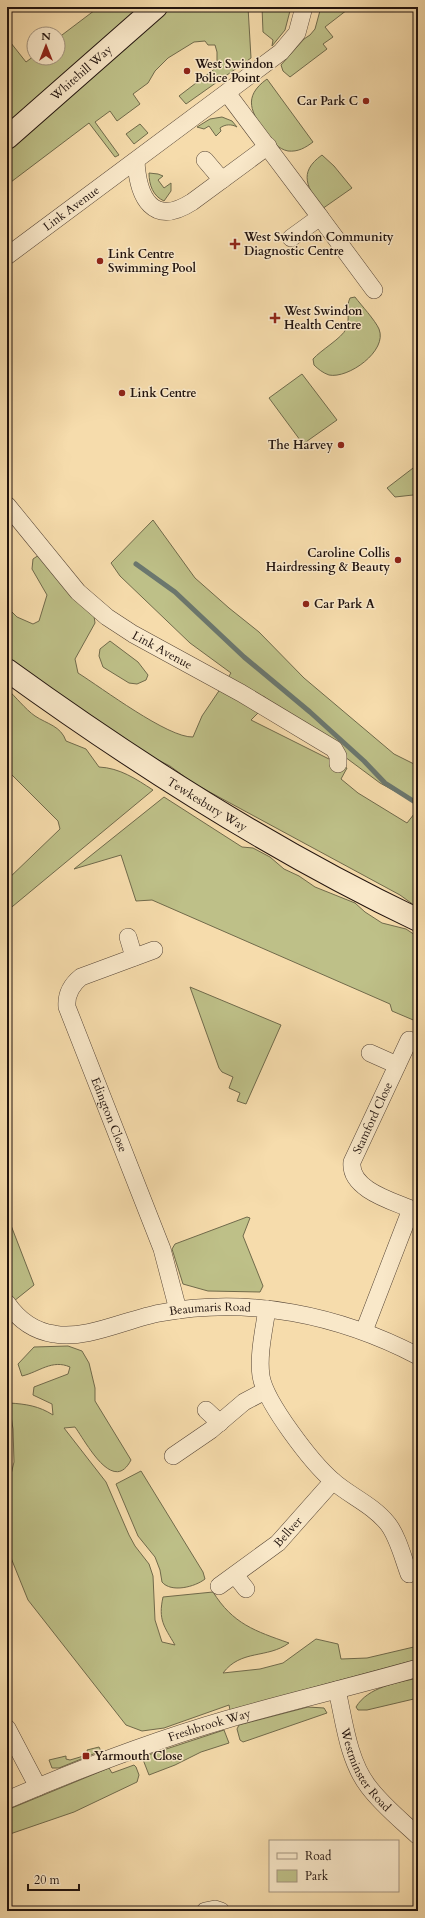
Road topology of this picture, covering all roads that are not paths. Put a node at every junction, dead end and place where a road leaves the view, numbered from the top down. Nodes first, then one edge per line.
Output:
1 (156, 7) edge
2 (304, 7) edge
3 (227, 93) junction
4 (7, 138) edge
5 (268, 146) junction
6 (205, 160) dead end
7 (136, 161) junction
8 (222, 180) junction
9 (320, 218) junction
10 (291, 238) dead end
11 (7, 256) edge
12 (374, 290) dead end
13 (7, 505) edge
14 (7, 670) edge
15 (338, 764) dead end
16 (418, 920) edge
17 (128, 937) dead end
18 (154, 950) dead end
19 (134, 957) junction
20 (408, 1040) dead end
21 (370, 1053) dead end
22 (397, 1065) junction
23 (415, 1211) edge
24 (7, 1304) edge
25 (267, 1309) junction
26 (178, 1310) junction
27 (364, 1331) junction
28 (418, 1356) edge
29 (265, 1391) junction
30 (206, 1410) dead end
31 (220, 1423) junction
32 (173, 1456) dead end
33 (333, 1481) junction
34 (409, 1574) dead end
35 (235, 1575) junction
36 (219, 1586) dead end
37 (246, 1589) dead end
38 (418, 1668) edge
39 (336, 1690) junction
40 (7, 1728) edge
41 (38, 1787) junction
42 (7, 1800) edge
43 (418, 1836) edge
44 (205, 1911) edge
45 (221, 1911) edge

1 - 4 main road, Whitehill Way
2 - 3 street, Link Avenue
3 - 5 street
3 - 7 street, Link Avenue
5 - 8 street
5 - 9 street
6 - 8 street
7 - 8 street
7 - 11 street, Link Avenue
9 - 10 street
9 - 12 street
13 - 15 street, Link Avenue
14 - 16 main road, Tewkesbury Way
17 - 19 street
18 - 19 street, Edington Close
19 - 26 street, Edington Close
20 - 22 street, Stamford Close
21 - 22 street
22 - 23 street, Stamford Close
23 - 27 street, Stamford Close
24 - 26 street, Beaumaris Road
25 - 26 street, Beaumaris Road
25 - 27 street, Beaumaris Road
25 - 29 street
27 - 28 street, Beaumaris Road
29 - 31 street
29 - 33 street
30 - 31 street
31 - 32 street
33 - 34 street
33 - 35 street, Bellver
35 - 36 street, Bellver
35 - 37 street
38 - 39 street, Freshbrook Way
39 - 41 street, Freshbrook Way
39 - 43 street, Westminster Road
40 - 41 street
41 - 42 street, Freshbrook Way
44 - 45 street

